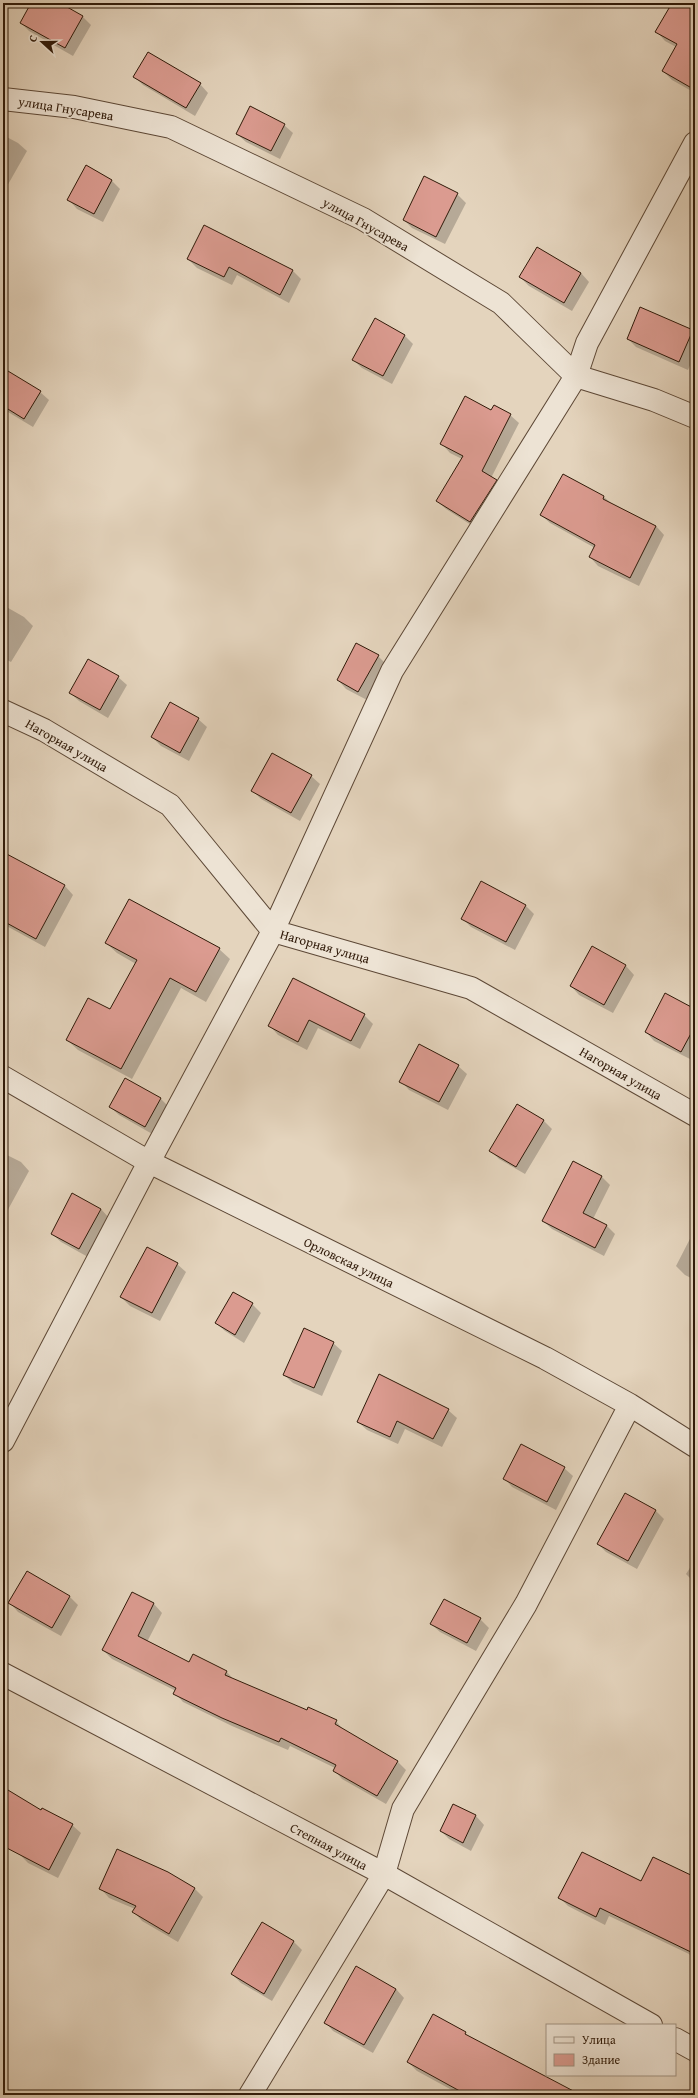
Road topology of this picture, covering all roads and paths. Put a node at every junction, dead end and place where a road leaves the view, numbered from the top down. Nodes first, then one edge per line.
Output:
1 (3, 99) edge
2 (695, 143) edge
3 (576, 376) junction
4 (695, 417) edge
5 (3, 711) edge
6 (273, 931) junction
7 (3, 1077) edge
8 (695, 1115) edge
9 (149, 1162) junction
10 (630, 1405) junction
11 (3, 1441) edge
12 (695, 1446) edge
13 (3, 1674) edge
14 (384, 1874) junction
15 (649, 2024) edge
16 (676, 2040) edge
17 (695, 2050) edge
18 (250, 2095) edge

1 - 3 street, улица Гнусарева
2 - 3 street
3 - 4 street, улица Гнусарева
3 - 6 street
5 - 6 street, Нагорная улица
6 - 8 street, Нагорная улица
6 - 9 street
7 - 9 street, Орловская улица
9 - 10 street, Орловская улица
9 - 11 street
10 - 12 street, Орловская улица
10 - 14 street
13 - 14 street, Степная улица
14 - 15 street, Степная улица
14 - 18 street
16 - 17 street

